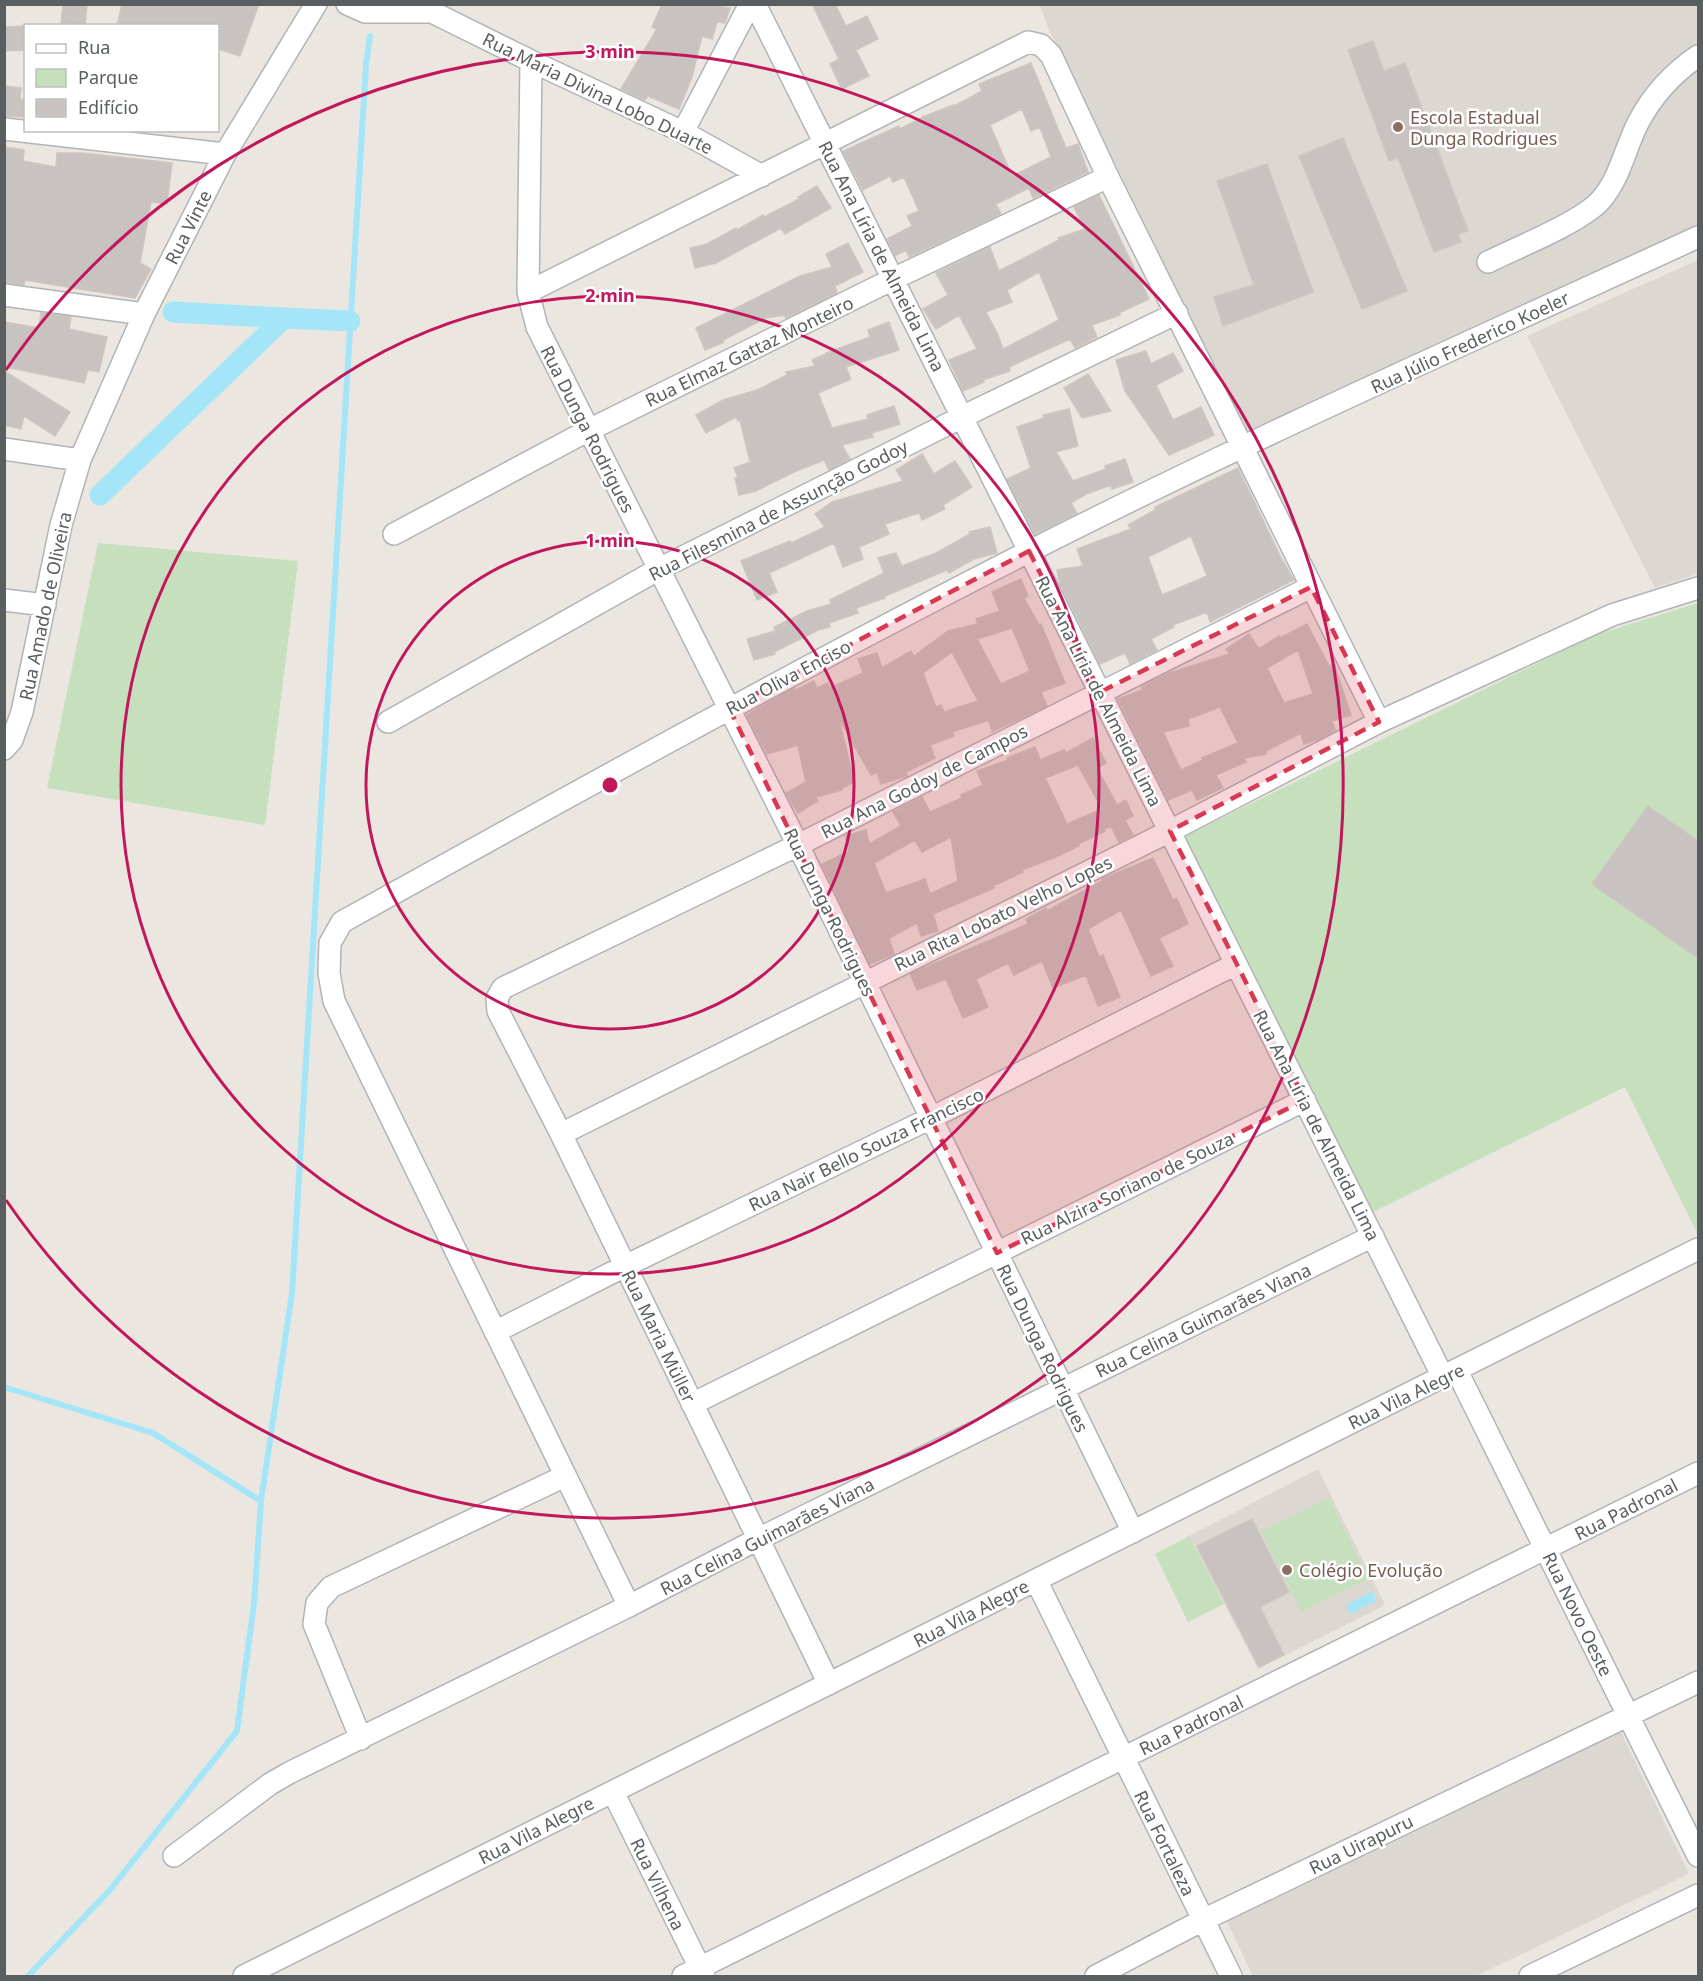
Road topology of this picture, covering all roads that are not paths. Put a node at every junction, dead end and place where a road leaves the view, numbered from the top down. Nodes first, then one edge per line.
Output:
1 (316, 4) edge
2 (347, 4) edge
3 (750, 4) edge
4 (755, 4) edge
5 (434, 8) edge
6 (1698, 56) edge
7 (531, 61) junction
8 (4, 129) edge
9 (24, 131) edge
10 (31, 132) edge
11 (683, 132) junction
12 (825, 144) junction
13 (225, 154) junction
14 (762, 176) junction
15 (1108, 177) junction
16 (1698, 237) edge
17 (1488, 262) dead end
18 (893, 279) junction
19 (528, 292) junction
20 (4, 295) edge
21 (1177, 313) junction
22 (144, 314) junction
23 (962, 417) junction
24 (589, 430) junction
25 (1242, 447) junction
26 (4, 449) edge
27 (80, 460) junction
28 (394, 534) dead end
29 (1029, 551) junction
30 (659, 569) junction
31 (1311, 587) junction
32 (1698, 588) edge
33 (4, 600) edge
34 (45, 605) junction
35 (1100, 692) junction
36 (729, 708) junction
37 (388, 722) dead end
38 (1379, 722) junction
39 (4, 749) edge
40 (1170, 831) junction
41 (798, 845) junction
42 (1236, 964) junction
43 (864, 981) junction
44 (503, 988) joint
45 (1305, 1100) junction
46 (931, 1118) junction
47 (561, 1134) junction
48 (1373, 1236) junction
49 (1698, 1249) edge
50 (997, 1253) junction
51 (625, 1266) junction
52 (495, 1332) junction
53 (1450, 1374) junction
54 (1063, 1389) junction
55 (692, 1404) junction
56 (1698, 1473) edge
57 (565, 1476) junction
58 (1133, 1532) junction
59 (758, 1539) junction
60 (1546, 1550) junction
61 (1036, 1580) junction
62 (628, 1606) junction
63 (1698, 1682) edge
64 (829, 1684) junction
65 (1629, 1716) junction
66 (361, 1739) junction
67 (1124, 1758) junction
68 (613, 1792) junction
69 (174, 1856) dead end
70 (1698, 1856) edge
71 (1698, 1895) edge
72 (1203, 1920) junction
73 (696, 1974) edge
74 (244, 1977) edge
75 (1095, 1977) edge
76 (1231, 1977) edge
77 (1530, 1977) edge

1 - 13 street, Rua Vinte
2 - 5 street
3 - 11 street
4 - 12 street, Rua Ana Líria de Almeida Lima
5 - 7 street, Rua Maria Divina Lobo Duarte
6 - 17 street
7 - 11 street, Rua Maria Divina Lobo Duarte
7 - 19 street, Rua Dunga Rodrigues
8 - 9 street
10 - 13 street
11 - 14 street, Rua Maria Divina Lobo Duarte
12 - 14 street
12 - 15 street
12 - 18 street, Rua Ana Líria de Almeida Lima
13 - 22 street, Rua Vinte
14 - 19 street
15 - 18 street, Rua Elmaz Gattaz Monteiro
15 - 21 street
16 - 25 street, Rua Júlio Frederico Koeler
18 - 23 street, Rua Ana Líria de Almeida Lima
18 - 24 street, Rua Elmaz Gattaz Monteiro
19 - 24 street, Rua Dunga Rodrigues
20 - 22 street
21 - 23 street, Rua Filesmina de Assunção Godoy
21 - 25 street
22 - 27 street, Rua Vinte
23 - 29 street, Rua Ana Líria de Almeida Lima
23 - 30 street, Rua Filesmina de Assunção Godoy
24 - 28 street, Rua Elmaz Gattaz Monteiro
24 - 30 street, Rua Dunga Rodrigues
25 - 29 street, Rua Oliva Enciso
25 - 31 street
26 - 27 street
27 - 34 street, Rua Amado de Oliveira
29 - 35 street, Rua Ana Líria de Almeida Lima
29 - 36 street, Rua Oliva Enciso
30 - 36 street, Rua Dunga Rodrigues
30 - 37 street, Rua Filesmina de Assunção Godoy
31 - 35 street, Rua Ana Godoy de Campos
31 - 38 street
32 - 38 street, Rua Rita Lobato Velho Lopes
33 - 34 street
34 - 39 street, Rua Amado de Oliveira
35 - 40 street, Rua Ana Líria de Almeida Lima
35 - 41 street, Rua Ana Godoy de Campos
36 - 41 street, Rua Dunga Rodrigues
36 - 52 street, Rua Oliva Enciso
38 - 40 street, Rua Rita Lobato Velho Lopes
40 - 42 street, Rua Ana Líria de Almeida Lima
40 - 43 street, Rua Rita Lobato Velho Lopes
41 - 43 street, Rua Dunga Rodrigues
41 - 44 street, Rua Ana Godoy de Campos
42 - 45 street, Rua Ana Líria de Almeida Lima
42 - 46 street, Rua Nair Bello Souza Francisco
43 - 46 street, Rua Dunga Rodrigues
43 - 47 street, Rua Rita Lobato Velho Lopes
44 - 47 street, Rua Maria Müller
45 - 48 street, Rua Ana Líria de Almeida Lima
45 - 50 street, Rua Alzira Soriano de Souza
46 - 50 street, Rua Dunga Rodrigues
46 - 51 street, Rua Nair Bello Souza Francisco
47 - 51 street, Rua Maria Müller
48 - 53 street, Rua Ana Líria de Almeida Lima
48 - 54 street, Rua Celina Guimarães Viana
49 - 53 street, Rua Vila Alegre
50 - 54 street, Rua Dunga Rodrigues
50 - 55 street, Rua Alzira Soriano de Souza
51 - 52 street, Rua Nair Bello Souza Francisco
51 - 55 street, Rua Maria Müller
52 - 57 street
53 - 58 street, Rua Vila Alegre
53 - 60 street, Rua Novo Oeste
54 - 58 street, Rua Dunga Rodrigues
54 - 59 street, Rua Celina Guimarães Viana
55 - 59 street, Rua Maria Müller
56 - 60 street, Rua Padronal
57 - 62 street
57 - 66 street
58 - 61 street, Rua Vila Alegre
59 - 62 street, Rua Celina Guimarães Viana
59 - 64 street, Rua Maria Müller
60 - 65 street, Rua Novo Oeste
60 - 67 street, Rua Padronal
61 - 64 street, Rua Vila Alegre
61 - 67 street, Rua Fortaleza
62 - 66 street, Rua Celina Guimarães Viana
63 - 65 street, Rua Uirapuru
64 - 68 street, Rua Vila Alegre
65 - 70 street, Rua Novo Oeste
65 - 72 street, Rua Uirapuru
66 - 69 street, Rua Celina Guimarães Viana
67 - 72 street, Rua Fortaleza
67 - 73 street, Rua Padronal
68 - 73 street, Rua Vilhena
68 - 74 street, Rua Vila Alegre
71 - 77 street
72 - 75 street, Rua Uirapuru
72 - 76 street, Rua Fortaleza

